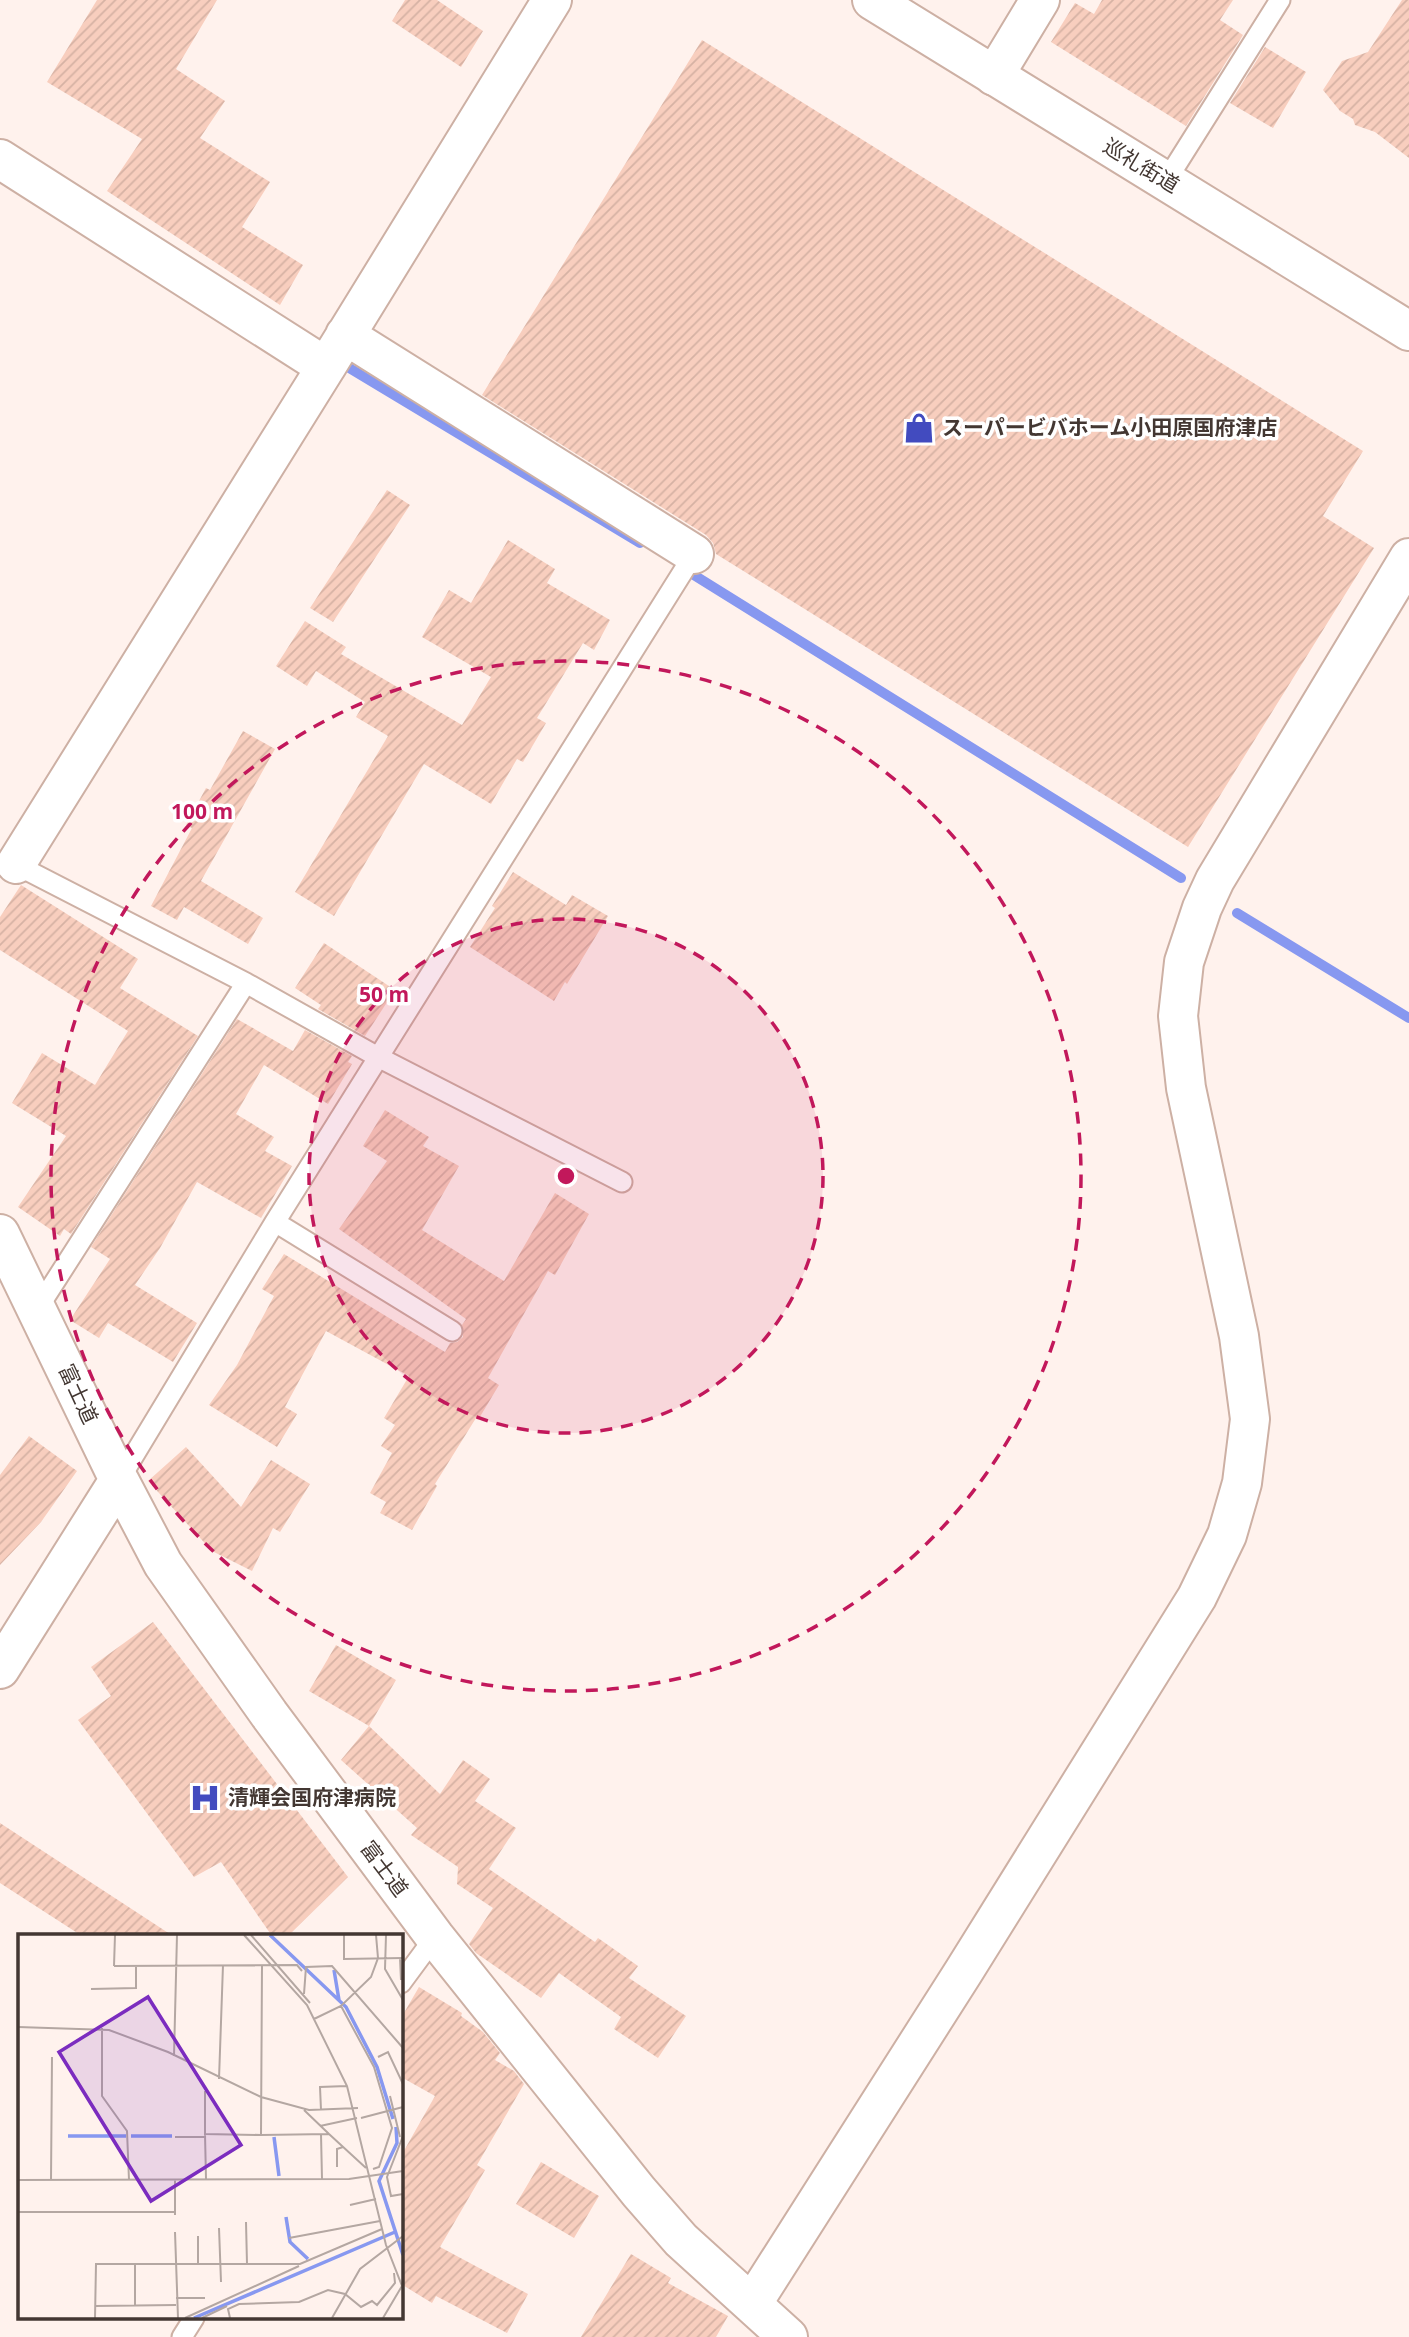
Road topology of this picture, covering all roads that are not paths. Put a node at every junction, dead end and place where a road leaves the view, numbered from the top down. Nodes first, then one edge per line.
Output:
1 (552, 0) edge
2 (872, 0) edge
3 (1040, 0) edge
4 (1280, 0) edge
5 (994, 76) junction
6 (0, 159) edge
7 (1166, 181) junction
8 (1409, 331) edge
9 (345, 335) junction
10 (326, 367) junction
11 (694, 554) joint
12 (1409, 558) edge
13 (8, 860) edge
14 (246, 983) junction
15 (378, 1057) junction
16 (622, 1182) dead end
17 (275, 1222) junction
18 (0, 1234) edge
19 (38, 1308) junction
20 (452, 1331) dead end
21 (119, 1480) junction
22 (0, 1669) edge
23 (435, 1937) junction
24 (402, 1982) edge
25 (752, 2304) junction
26 (193, 2320) edge
27 (182, 2337) edge
28 (788, 2337) edge

1 - 9 street
2 - 5 street, 巡礼街道
3 - 5 street
4 - 7 lane
5 - 7 street, 巡礼街道
6 - 10 street
7 - 8 street, 巡礼街道
9 - 10 street
9 - 11 street
10 - 13 street
11 - 15 lane
12 - 25 street
13 - 14 lane
14 - 15 lane
14 - 19 lane
15 - 16 lane
15 - 17 lane
17 - 20 lane
17 - 21 lane
18 - 19 street, 富士道
19 - 21 street, 富士道
21 - 22 street
21 - 23 street, 富士道
23 - 24 lane
23 - 25 street, 富士道
25 - 28 street, 富士道
26 - 27 lane

